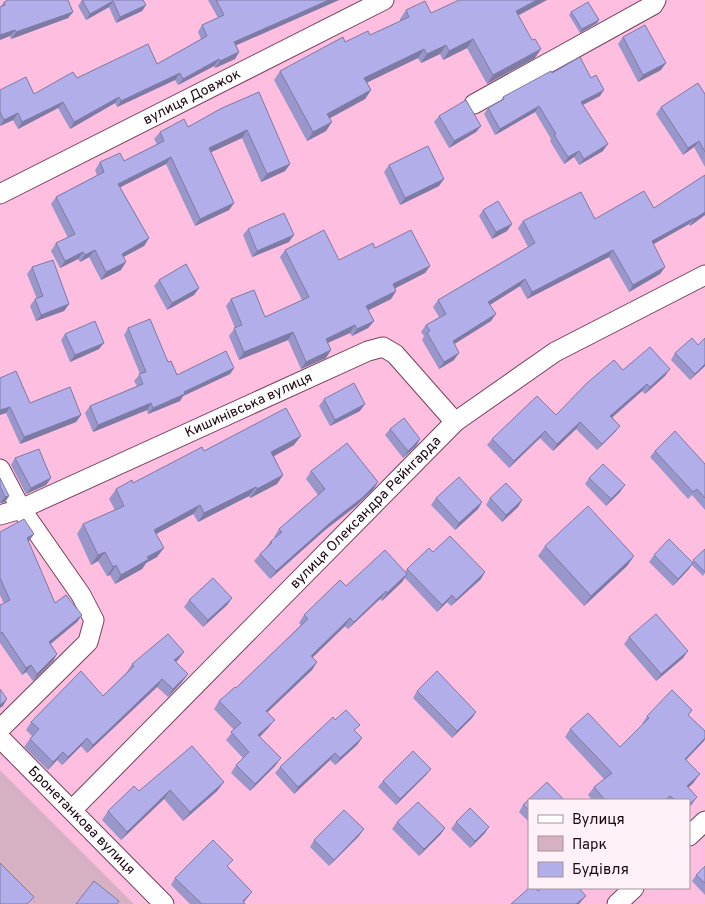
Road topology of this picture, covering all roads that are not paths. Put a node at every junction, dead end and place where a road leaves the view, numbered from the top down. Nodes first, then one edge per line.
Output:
1 (384, 0) edge
2 (656, 0) edge
3 (474, 104) dead end
4 (0, 194) edge
5 (705, 275) edge
6 (455, 422) junction
7 (0, 469) edge
8 (21, 509) junction
9 (0, 515) edge
10 (0, 728) edge
11 (0, 738) edge
12 (72, 810) junction
13 (705, 821) edge
14 (690, 835) edge
15 (633, 889) edge
16 (164, 904) edge
17 (617, 904) edge

1 - 4 street, вулиця Довжок
2 - 3 street
5 - 6 street, вулиця Олександра Рейнгарда
6 - 8 street, Кишинівська вулиця
6 - 12 street, вулиця Олександра Рейнгарда
7 - 8 street
8 - 9 street, Кишинівська вулиця
8 - 10 street
11 - 12 street, Бронетанкова вулиця
12 - 16 street, Бронетанкова вулиця
13 - 14 street
15 - 17 street

